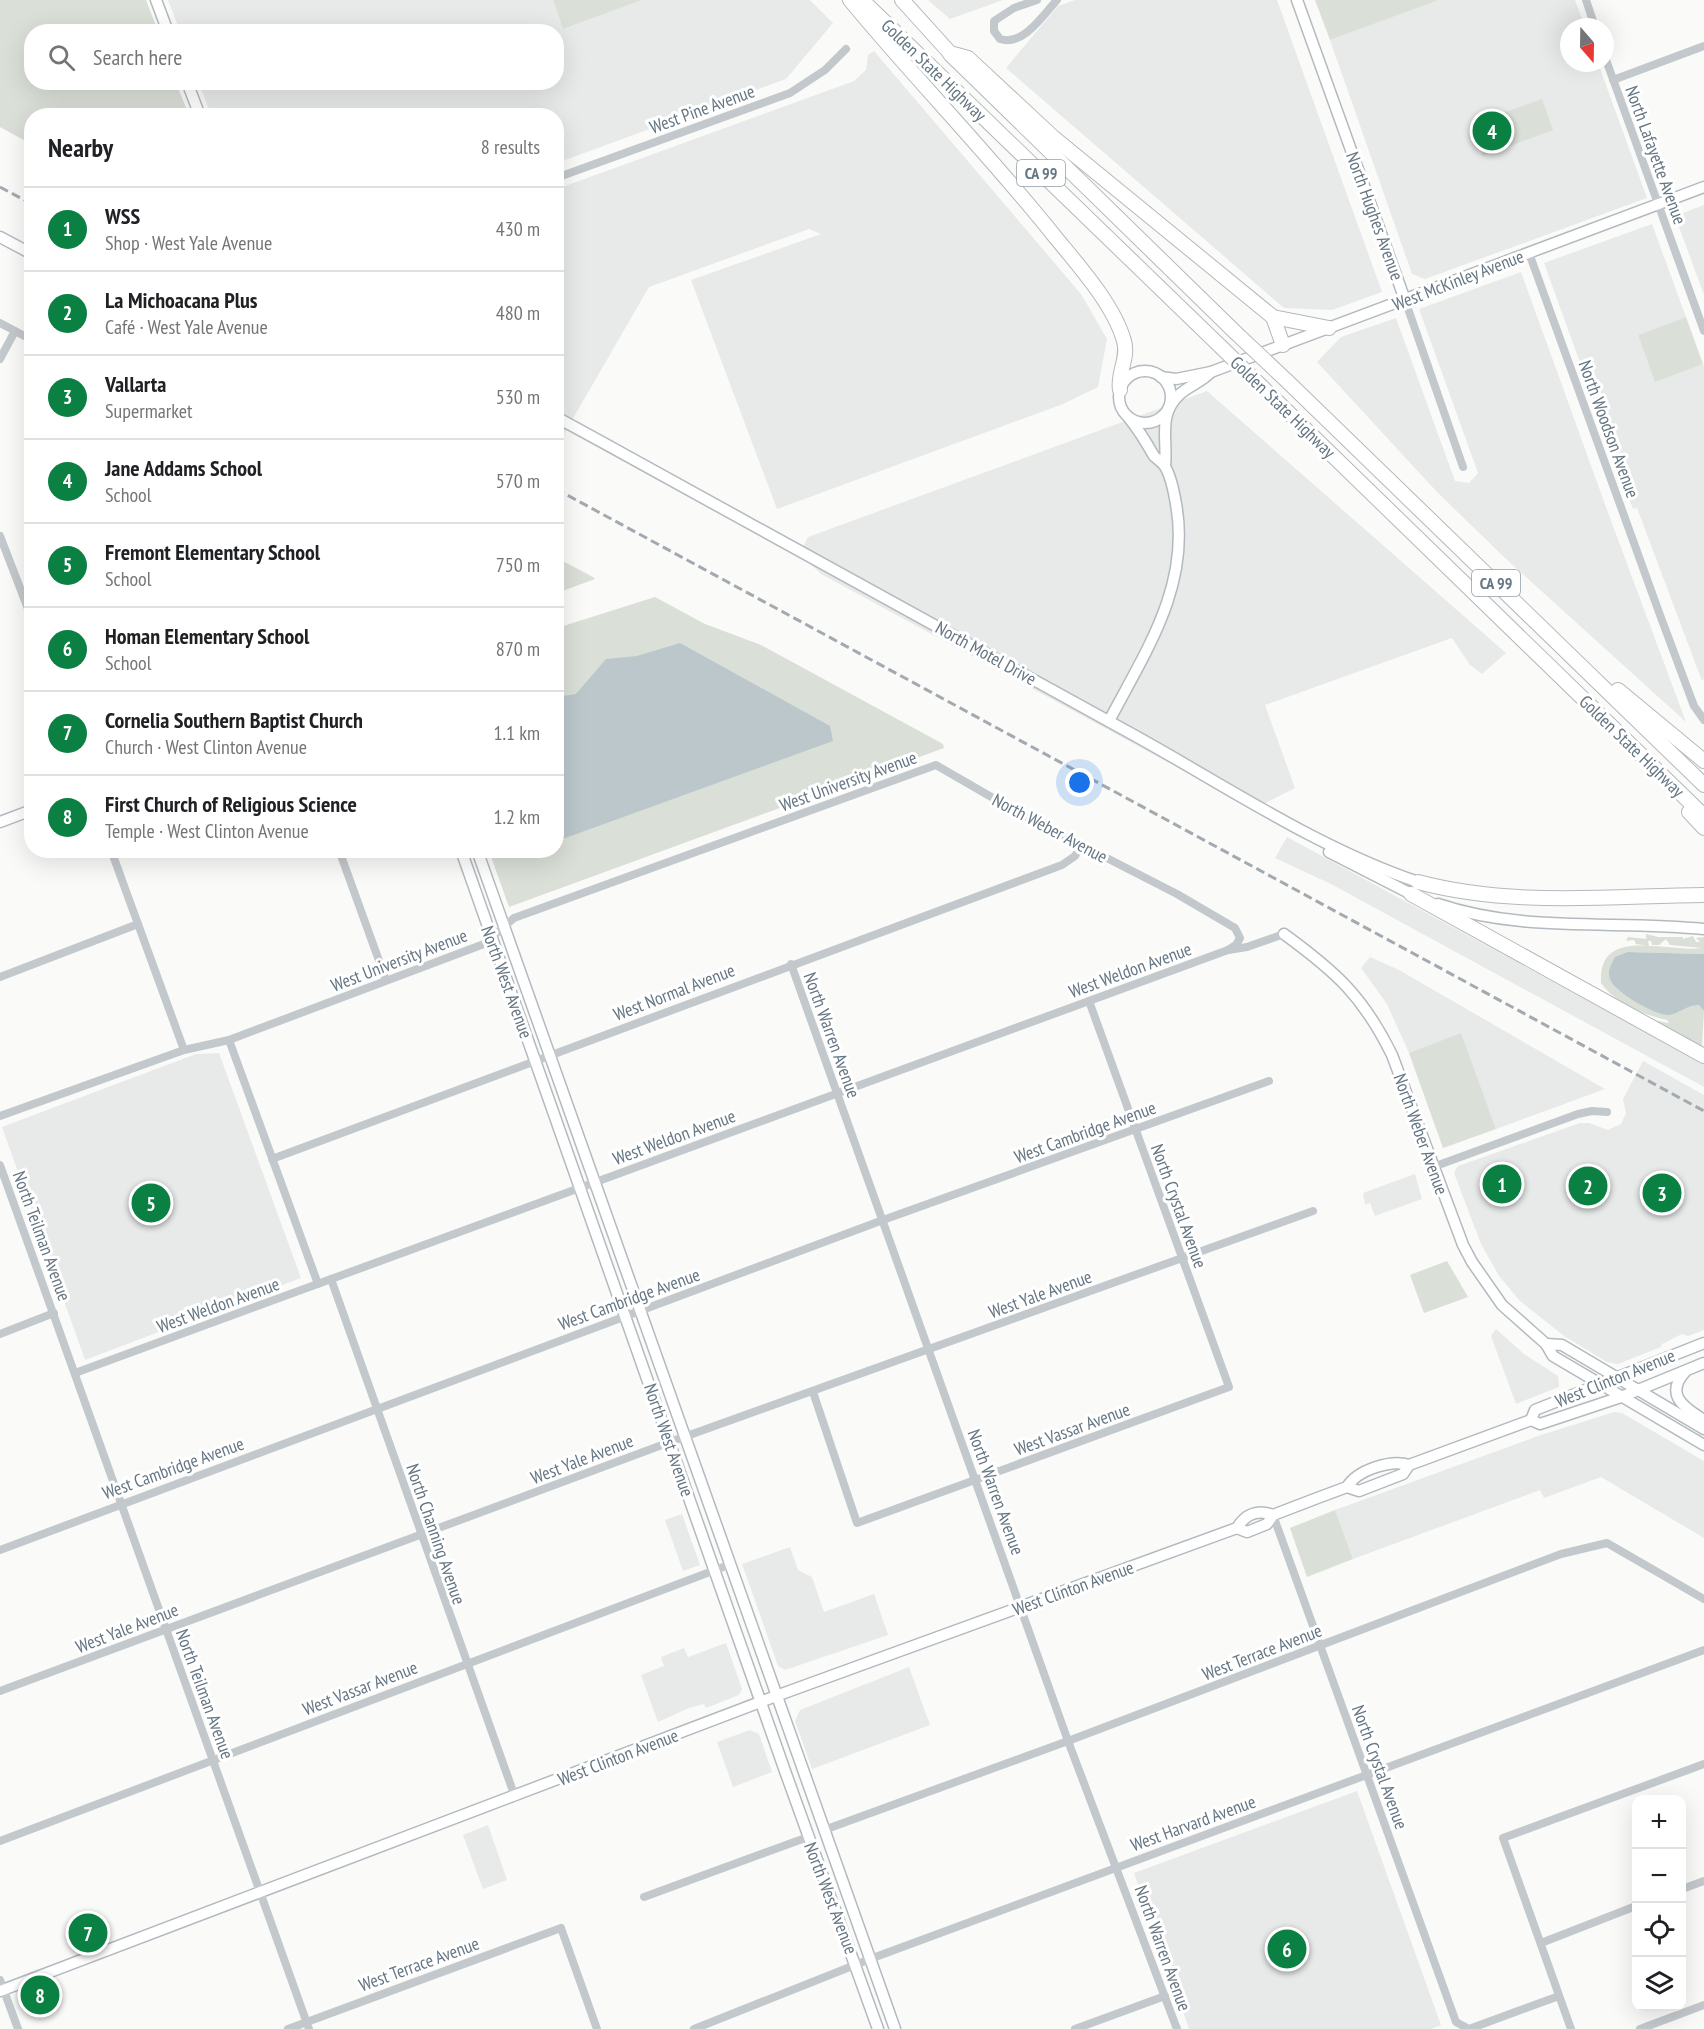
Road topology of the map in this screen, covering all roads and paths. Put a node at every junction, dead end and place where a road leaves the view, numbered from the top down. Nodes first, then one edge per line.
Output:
1 (156, 0) edge
2 (849, 0) edge
3 (862, 0) edge
4 (895, 0) edge
5 (902, 0) edge
6 (1037, 0) edge
7 (1057, 0) edge
8 (1298, 0) edge
9 (1586, 0) edge
10 (1592, 18) edge
11 (165, 24) edge
12 (1704, 46) edge
13 (846, 49) dead end
14 (950, 53) junction
15 (1610, 72) edge
16 (1613, 80) junction
17 (190, 90) edge
18 (197, 108) edge
19 (564, 175) edge
20 (1704, 187) edge
21 (1658, 204) junction
22 (0, 237) edge
23 (24, 250) edge
24 (1529, 253) junction
25 (1405, 300) junction
26 (1273, 317) junction
27 (0, 323) edge
28 (1329, 328) junction
29 (15, 331) junction
30 (1704, 331) edge
31 (24, 336) edge
32 (1283, 345) junction
33 (0, 359) edge
34 (1211, 372) junction
35 (1161, 377) junction
36 (1120, 390) junction
37 (1168, 407) junction
38 (1129, 418) junction
39 (564, 421) edge
40 (1165, 466) junction
41 (1463, 467) dead end
42 (0, 536) edge
43 (24, 599) edge
44 (1540, 626) junction
45 (1704, 720) edge
46 (1108, 721) junction
47 (1646, 759) junction
48 (1704, 761) edge
49 (936, 765) joint
50 (1704, 785) edge
51 (1264, 809) junction
52 (24, 813) edge
53 (1704, 816) edge
54 (0, 822) edge
55 (1704, 828) edge
56 (1081, 846) junction
57 (114, 858) edge
58 (342, 858) edge
59 (463, 858) edge
60 (480, 858) edge
61 (1418, 882) joint
62 (1411, 894) junction
63 (1704, 895) edge
64 (138, 924) junction
65 (505, 926) junction
66 (1704, 929) edge
67 (1284, 934) joint
68 (491, 938) junction
69 (1228, 950) junction
70 (791, 964) junction
71 (0, 977) edge
72 (386, 980) junction
73 (1089, 1002) junction
74 (229, 1040) junction
75 (184, 1050) junction
76 (550, 1055) junction
77 (1704, 1056) edge
78 (535, 1060) junction
79 (1269, 1081) dead end
80 (837, 1093) junction
81 (1607, 1112) dead end
82 (0, 1116) edge
83 (1135, 1130) junction
84 (272, 1159) junction
85 (0, 1165) edge
86 (1433, 1167) junction
87 (595, 1182) junction
88 (581, 1188) junction
89 (9, 1189) junction
90 (0, 1192) edge
91 (1313, 1211) dead end
92 (883, 1220) junction
93 (1182, 1258) junction
94 (332, 1279) junction
95 (318, 1284) junction
96 (641, 1311) junction
97 (54, 1313) junction
98 (626, 1316) junction
99 (0, 1334) edge
100 (1704, 1342) edge
101 (1546, 1344) junction
102 (929, 1350) junction
103 (1704, 1363) edge
104 (1687, 1370) junction
105 (75, 1373) junction
106 (1616, 1378) junction
107 (1599, 1384) junction
108 (1229, 1387) joint
109 (1637, 1391) junction
110 (813, 1392) junction
111 (1621, 1397) junction
112 (377, 1409) junction
113 (1531, 1420) junction
114 (1703, 1429) edge
115 (686, 1436) junction
116 (670, 1442) junction
117 (1704, 1446) edge
118 (976, 1480) junction
119 (120, 1504) junction
120 (1274, 1515) junction
121 (421, 1535) junction
122 (0, 1550) edge
123 (731, 1564) junction
124 (716, 1570) junction
125 (1704, 1599) edge
126 (1022, 1607) junction
127 (165, 1629) junction
128 (1321, 1646) junction
129 (1704, 1650) edge
130 (465, 1663) junction
131 (0, 1692) edge
132 (776, 1696) junction
133 (760, 1702) junction
134 (1068, 1741) junction
135 (214, 1761) junction
136 (1704, 1764) edge
137 (1367, 1774) junction
138 (515, 1797) junction
139 (824, 1830) junction
140 (808, 1837) junction
141 (0, 1841) edge
142 (1116, 1868) junction
143 (1704, 1881) edge
144 (1686, 1888) edge
145 (260, 1893) junction
146 (644, 1897) dead end
147 (1632, 1908) edge
148 (1541, 1943) junction
149 (870, 1959) junction
150 (856, 1965) junction
151 (1, 1986) edge
152 (1165, 1996) junction
153 (1559, 1996) junction
154 (1704, 2005) edge
155 (308, 2026) edge
156 (18, 2029) edge
157 (288, 2029) edge
158 (597, 2029) edge
159 (694, 2029) edge
160 (878, 2029) edge
161 (895, 2029) edge
162 (1075, 2029) edge
163 (1177, 2029) edge
164 (1572, 2029) edge
165 (1640, 2029) edge

1 - 11 main road
2 - 36 highway
3 - 47 highway, Golden State Highway / CA 99, bridge
4 - 14 highway, Golden State Highway / CA 99
5 - 14 highway
6 - 7 street
8 - 25 main road, North Hughes Avenue
9 - 10 street
12 - 16 street
13 - 19 street, West Pine Avenue
14 - 26 highway
14 - 44 highway, Golden State Highway / CA 99, bridge
15 - 16 street, North Lafayette Avenue
16 - 21 street, North Lafayette Avenue
17 - 18 main road
20 - 21 main road, West McKinley Avenue
21 - 24 main road, West McKinley Avenue
21 - 30 street, North Lafayette Avenue
22 - 23 main road
24 - 25 main road, West McKinley Avenue
24 - 45 street, North Woodson Avenue
25 - 28 main road, West McKinley Avenue
25 - 41 street, North Hughes Avenue
26 - 28 highway
26 - 32 highway
27 - 29 street
28 - 32 main road, West McKinley Avenue
29 - 31 street
29 - 33 street
32 - 34 main road, West McKinley Avenue
34 - 35 main road, West McKinley Avenue
34 - 37 main road, West McKinley Avenue
35 - 36 main road, West McKinley Avenue
35 - 37 main road
36 - 38 main road
37 - 38 main road, West McKinley Avenue
37 - 40 main road
38 - 40 main road
39 - 46 main road, North Motel Drive
40 - 46 main road
42 - 43 street
44 - 48 highway
44 - 50 highway, Golden State Highway / CA 99
46 - 51 main road, North Motel Drive
47 - 53 highway, Golden State Highway / CA 99
47 - 55 highway
49 - 56 street, North Weber Avenue
49 - 65 street, West University Avenue
51 - 61 main road, North Motel Drive
51 - 62 main road
52 - 54 main road
56 - 69 street, North Weber Avenue
56 - 70 street, West Normal Avenue
57 - 64 street
58 - 72 street
59 - 68 main road, North West Avenue
60 - 65 main road, North West Avenue
61 - 63 highway
62 - 66 main road
62 - 77 highway
64 - 71 street
64 - 75 street
65 - 68 street, West University Avenue
65 - 76 main road, North West Avenue
67 - 69 street, West Weldon Avenue
67 - 86 main road, North Weber Avenue
68 - 72 street, West University Avenue
68 - 78 main road, North West Avenue
69 - 73 street, West Weldon Avenue
70 - 76 street, West Normal Avenue
70 - 80 street, North Warren Avenue
72 - 74 street, West University Avenue
73 - 80 street, West Weldon Avenue
73 - 83 street, North Crystal Avenue
74 - 75 street, West University Avenue
74 - 84 street
75 - 82 street, West University Avenue
76 - 78 street, West Normal Avenue
76 - 87 main road, North West Avenue
78 - 84 street, West Normal Avenue
78 - 88 main road, North West Avenue
79 - 83 street, West Cambridge Avenue
80 - 87 street, West Weldon Avenue
80 - 92 street, North Warren Avenue
81 - 86 street
83 - 92 street, West Cambridge Avenue
83 - 93 street, North Crystal Avenue
84 - 95 street
85 - 89 street, North Teilman Avenue
86 - 101 main road, North Weber Avenue
87 - 88 street, West Weldon Avenue
87 - 96 main road, North West Avenue
88 - 94 street, West Weldon Avenue
88 - 98 main road, North West Avenue
89 - 90 street
89 - 97 street, North Teilman Avenue
91 - 93 street, West Yale Avenue
92 - 96 street, West Cambridge Avenue
92 - 102 street, North Warren Avenue
93 - 102 street, West Yale Avenue
93 - 108 street, North Crystal Avenue
94 - 95 street, West Weldon Avenue
94 - 112 street, North Channing Avenue
95 - 105 street, West Weldon Avenue
96 - 98 street, West Cambridge Avenue
96 - 115 main road, North West Avenue
97 - 99 street
97 - 105 street, North Teilman Avenue
98 - 112 street, West Cambridge Avenue
98 - 116 main road, North West Avenue
100 - 106 main road, West Clinton Avenue
101 - 106 main road, North Weber Avenue
101 - 107 main road, North Weber Avenue
102 - 110 street, West Yale Avenue
102 - 118 street, North Warren Avenue
103 - 104 main road, West Clinton Avenue
104 - 109 main road, West Clinton Avenue
104 - 114 main road
105 - 119 street, North Teilman Avenue
106 - 107 main road, West Clinton Avenue
106 - 109 main road, North Weber Avenue
107 - 111 main road, North Weber Avenue
107 - 113 main road, West Clinton Avenue
108 - 118 street, West Vassar Avenue
109 - 111 main road, West Clinton Avenue
109 - 114 main road, North Weber Avenue
110 - 115 street, West Yale Avenue
110 - 118 street, West Vassar Avenue
111 - 113 main road, West Clinton Avenue
111 - 117 main road, North Weber Avenue
112 - 119 street, West Cambridge Avenue
112 - 121 street, North Channing Avenue
113 - 120 main road, West Clinton Avenue
115 - 116 street, West Yale Avenue
115 - 123 main road, North West Avenue
116 - 121 street, West Yale Avenue
116 - 124 main road, North West Avenue
118 - 126 street, North Warren Avenue
119 - 122 street, West Cambridge Avenue
119 - 127 street, North Teilman Avenue
120 - 126 main road, West Clinton Avenue
120 - 128 street, North Crystal Avenue
121 - 127 street, West Yale Avenue
121 - 130 street, North Channing Avenue
123 - 124 street, West Vassar Avenue
123 - 132 main road, North West Avenue
124 - 130 street, West Vassar Avenue
124 - 133 main road, North West Avenue
125 - 128 street, West Terrace Avenue
126 - 132 main road, West Clinton Avenue
126 - 134 street, North Warren Avenue
127 - 131 street, West Yale Avenue
127 - 135 street, North Teilman Avenue
128 - 134 street, West Terrace Avenue
128 - 137 street, North Crystal Avenue
129 - 137 street, West Harvard Avenue
130 - 135 street, West Vassar Avenue
130 - 138 street, North Channing Avenue
132 - 133 main road, West Clinton Avenue
132 - 139 main road, North West Avenue
133 - 138 main road, West Clinton Avenue
133 - 140 main road, North West Avenue
134 - 139 street, West Terrace Avenue
134 - 142 street, North Warren Avenue
135 - 141 street, West Vassar Avenue
135 - 145 street, North Teilman Avenue
136 - 148 street
137 - 142 street, West Harvard Avenue
137 - 153 street, North Crystal Avenue
138 - 145 main road, West Clinton Avenue
139 - 149 main road, North West Avenue
140 - 146 street
140 - 150 main road, North West Avenue
142 - 149 street, West Harvard Avenue
142 - 152 street, North Warren Avenue
143 - 144 street
145 - 151 main road, West Clinton Avenue
145 - 155 street, North Teilman Avenue
147 - 148 street
148 - 153 street
149 - 150 street, West Harvard Avenue
149 - 161 main road, North West Avenue
150 - 159 street, West Harvard Avenue
150 - 160 main road, North West Avenue
151 - 156 street
152 - 162 street
152 - 163 street, North Warren Avenue
153 - 164 street
154 - 165 street
155 - 157 street, West Terrace Avenue
155 - 158 street, West Terrace Avenue

